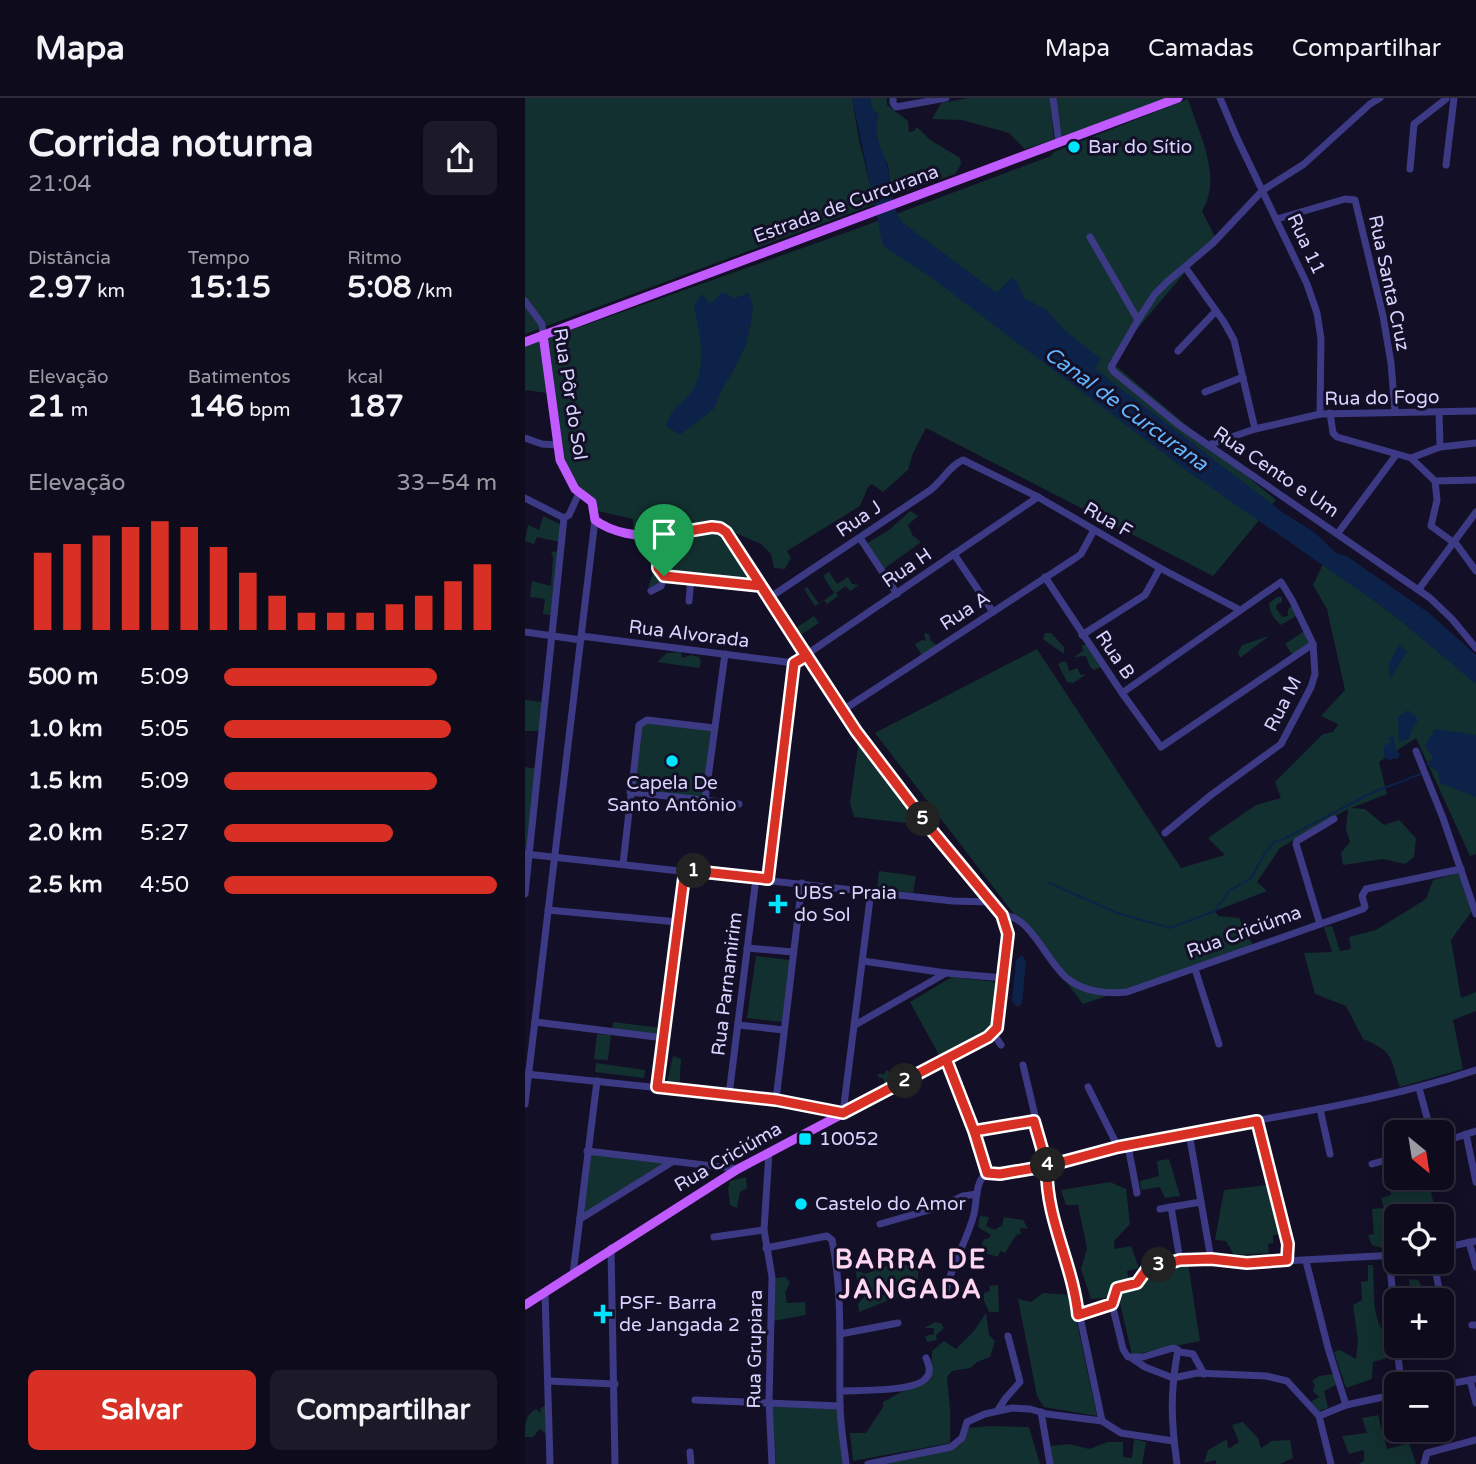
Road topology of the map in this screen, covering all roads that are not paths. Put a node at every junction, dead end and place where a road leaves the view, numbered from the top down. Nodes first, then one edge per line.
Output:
1 (945, 98) edge
2 (1053, 98) edge
3 (1178, 98) edge
4 (1220, 98) edge
5 (1380, 98) edge
6 (1436, 98) edge
7 (1447, 98) edge
8 (1454, 98) edge
9 (893, 102) edge
10 (1059, 143) junction
11 (1446, 165) dead end
12 (1410, 169) dead end
13 (1263, 190) junction
14 (1277, 219) junction
15 (1090, 237) dead end
16 (1185, 267) junction
17 (525, 301) edge
18 (1216, 311) junction
19 (1138, 320) junction
20 (543, 335) junction
21 (525, 342) edge
22 (1178, 351) dead end
23 (1243, 377) junction
24 (1205, 392) dead end
25 (1476, 411) edge
26 (1395, 412) junction
27 (1439, 412) junction
28 (1330, 413) junction
29 (1320, 414) junction
30 (1255, 429) junction
31 (525, 438) edge
32 (1476, 443) edge
33 (1208, 445) junction
34 (557, 446) junction
35 (1440, 447) junction
36 (1396, 456) junction
37 (1411, 458) junction
38 (960, 460) joint
39 (1476, 480) edge
40 (1435, 481) junction
41 (579, 493) junction
42 (1038, 497) junction
43 (525, 498) edge
44 (1476, 512) edge
45 (564, 518) junction
46 (595, 520) junction
47 (1094, 530) junction
48 (1338, 534) junction
49 (659, 536) junction
50 (860, 538) junction
51 (1453, 541) junction
52 (954, 554) junction
53 (1160, 568) junction
54 (1476, 571) edge
55 (664, 576) junction
56 (1045, 577) junction
57 (691, 579) junction
58 (761, 586) junction
59 (1419, 589) junction
60 (652, 591) dead end
61 (897, 594) junction
62 (769, 598) junction
63 (689, 600) dead end
64 (1240, 610) junction
65 (993, 612) junction
66 (525, 632) edge
67 (1082, 635) junction
68 (552, 637) junction
69 (581, 638) junction
70 (1313, 644) junction
71 (1476, 648) edge
72 (725, 654) junction
73 (806, 656) junction
74 (794, 663) junction
75 (1122, 693) junction
76 (843, 710) junction
77 (714, 728) junction
78 (1416, 751) dead end
79 (631, 792) junction
80 (705, 800) junction
81 (739, 804) dead end
82 (1334, 819) dead end
83 (1165, 833) dead end
84 (527, 854) edge
85 (555, 857) junction
86 (623, 864) junction
87 (1461, 869) junction
88 (685, 870) junction
89 (757, 878) junction
90 (768, 879) junction
91 (802, 883) junction
92 (871, 891) junction
93 (525, 894) edge
94 (990, 902) junction
95 (548, 909) junction
96 (1476, 914) edge
97 (1002, 915) junction
98 (678, 922) junction
99 (1320, 924) junction
100 (747, 948) junction
101 (793, 952) junction
102 (863, 961) junction
103 (1195, 969) junction
104 (946, 973) junction
105 (1004, 978) junction
106 (535, 1022) junction
107 (738, 1025) junction
108 (855, 1025) junction
109 (784, 1030) junction
110 (993, 1033) junction
111 (664, 1038) junction
112 (1219, 1044) dead end
113 (1001, 1045) dead end
114 (946, 1059) junction
115 (1023, 1065) dead end
116 (1476, 1070) edge
117 (527, 1074) edge
118 (597, 1081) junction
119 (657, 1087) junction
120 (1088, 1087) dead end
121 (1419, 1087) junction
122 (729, 1095) junction
123 (776, 1100) junction
124 (525, 1104) edge
125 (1320, 1109) junction
126 (843, 1113) junction
127 (1428, 1120) edge
128 (1034, 1121) junction
129 (1257, 1121) junction
130 (974, 1131) junction
131 (1476, 1131) edge
132 (1189, 1133) junction
133 (1466, 1134) junction
134 (1454, 1138) edge
135 (1128, 1146) junction
136 (1118, 1147) junction
137 (587, 1151) junction
138 (769, 1152) junction
139 (1330, 1154) dead end
140 (1384, 1161) edge
141 (672, 1162) junction
142 (1372, 1164) dead end
143 (1047, 1166) junction
144 (738, 1169) junction
145 (987, 1173) junction
146 (1476, 1182) edge
147 (977, 1194) junction
148 (1137, 1194) dead end
149 (1201, 1202) junction
150 (1171, 1207) junction
151 (1160, 1209) dead end
152 (580, 1219) junction
153 (880, 1224) dead end
154 (764, 1230) junction
155 (714, 1237) dead end
156 (1472, 1242) edge
157 (1454, 1246) edge
158 (611, 1248) junction
159 (767, 1248) junction
160 (1384, 1257) edge
161 (1211, 1259) junction
162 (1180, 1260) junction
163 (1287, 1260) junction
164 (1306, 1261) junction
165 (1476, 1267) edge
166 (573, 1274) junction
167 (545, 1292) junction
168 (946, 1293) dead end
169 (1112, 1304) junction
170 (525, 1305) edge
171 (1078, 1315) junction
172 (898, 1323) dead end
173 (840, 1334) junction
174 (1008, 1336) dead end
175 (1179, 1352) junction
176 (926, 1358) dead end
177 (1132, 1358) junction
178 (1204, 1374) junction
179 (1173, 1378) junction
180 (1473, 1379) edge
181 (548, 1381) junction
182 (1454, 1383) edge
183 (615, 1384) junction
184 (840, 1391) junction
185 (1384, 1397) edge
186 (695, 1400) dead end
187 (769, 1401) junction
188 (1476, 1403) edge
189 (1346, 1405) junction
190 (840, 1406) junction
191 (998, 1410) junction
192 (1041, 1412) junction
193 (1319, 1416) junction
194 (1102, 1421) junction
195 (1476, 1440) edge
196 (1173, 1441) junction
197 (690, 1452) dead end
198 (550, 1464) edge
199 (615, 1464) edge
200 (691, 1464) edge
201 (772, 1464) edge
202 (847, 1464) edge
203 (868, 1464) edge
204 (1050, 1464) edge
205 (1177, 1464) edge
206 (1331, 1464) edge
207 (1423, 1464) edge

1 - 9 street
2 - 10 street
3 - 10 main road, Estrada de Curcurana
4 - 13 street, Rua 11
5 - 13 street
6 - 7 street
7 - 12 street
8 - 11 street
10 - 20 main road, Estrada de Curcurana
13 - 14 street, Rua 11
13 - 16 street
14 - 26 street, Rua Santa Cruz
14 - 29 street, Rua 11
15 - 19 street
16 - 18 street
16 - 19 street
17 - 20 street, Rua Pôr do Sol
18 - 22 street
18 - 23 street
19 - 33 street, Rua Cento e Um
20 - 21 main road, Estrada de Curcurana
20 - 34 main road, Rua Pôr do Sol
23 - 24 street
23 - 30 street
25 - 27 street, Rua do Fogo
26 - 27 street, Rua do Fogo
26 - 28 street, Rua do Fogo
27 - 35 street
28 - 29 street, Rua do Fogo
28 - 36 street
29 - 30 street, Rua do Fogo
30 - 33 street, Rua do Fogo
31 - 34 street
32 - 35 street
33 - 48 street, Rua Cento e Um
34 - 41 main road, Rua Pôr do Sol
35 - 37 street
36 - 37 street
36 - 48 street
37 - 40 street
38 - 42 street, Rua F
38 - 50 street, Rua J
39 - 40 street
40 - 51 street
41 - 45 street
41 - 46 main road, Rua Pôr do Sol
42 - 47 street, Rua F
42 - 52 street, Rua H
43 - 45 street
44 - 51 street
45 - 68 street
46 - 49 main road
46 - 69 street
47 - 53 street, Rua F
47 - 56 street, Rua A
48 - 59 street, Rua Cento e Um
49 - 55 street
49 - 58 main road
50 - 61 street
50 - 62 street, Rua J
51 - 54 street
51 - 59 street
52 - 61 street, Rua H
52 - 65 street
53 - 64 street, Rua F
53 - 67 street
55 - 57 street
55 - 60 street
56 - 65 street, Rua A
56 - 67 street, Rua B
57 - 58 street
57 - 63 street
58 - 62 main road
59 - 71 street, Rua Cento e Um
61 - 73 street, Rua H
62 - 73 main road
64 - 70 street, Rua M
64 - 75 street
65 - 76 street, Rua A
66 - 68 street, Rua Alvorada
67 - 75 street, Rua B
68 - 69 street, Rua Alvorada
68 - 84 street
69 - 72 street, Rua Alvorada
69 - 85 street
70 - 75 street, Rua B
70 - 83 street, Rua M
72 - 74 street, Rua Alvorada
72 - 77 street
73 - 74 street, Rua H
73 - 76 main road
74 - 90 street
76 - 94 main road
77 - 79 street
77 - 80 street
78 - 87 street
79 - 80 street
79 - 86 street
80 - 81 street
82 - 99 street
84 - 85 street
84 - 93 street
85 - 86 street
85 - 95 street
86 - 88 street
87 - 96 street
87 - 99 street, Rua Criciúma
88 - 89 street
88 - 98 street
89 - 90 street
89 - 100 street, Rua Parnamirim
90 - 91 street
91 - 92 street
91 - 101 street
92 - 94 street
92 - 102 street
94 - 97 main road
95 - 98 street
95 - 106 street
97 - 103 street, Rua Criciúma
97 - 105 main road
98 - 111 street
99 - 103 street, Rua Criciúma
100 - 101 street
100 - 107 street, Rua Parnamirim
101 - 109 street
102 - 104 street
102 - 108 street
103 - 112 street
104 - 105 street
104 - 108 street
105 - 110 main road
106 - 111 street
106 - 117 street
107 - 109 street
107 - 122 street, Rua Parnamirim
108 - 126 street
109 - 123 street
110 - 113 street
110 - 114 main road, Rua Criciúma
111 - 119 street
114 - 126 main road, Rua Criciúma
114 - 130 street
115 - 128 street
116 - 121 street
117 - 118 street
117 - 124 street
118 - 119 street
118 - 137 street
119 - 122 street
120 - 136 street
121 - 125 street
121 - 127 street
122 - 123 street
123 - 126 street
125 - 129 street
125 - 139 street
126 - 138 main road, Rua Criciúma
128 - 130 street
128 - 143 street
129 - 132 street
129 - 163 street
130 - 145 street
131 - 133 street
132 - 135 street
132 - 149 street
133 - 134 street
133 - 146 street
135 - 136 street
135 - 148 street
136 - 143 street
137 - 141 street
137 - 152 street
138 - 144 main road, Rua Criciúma
138 - 154 street, Rua Grupiara
140 - 142 street
141 - 144 street
141 - 152 street
143 - 145 street
143 - 171 street
144 - 158 main road, Rua Criciúma
145 - 147 street
147 - 153 street
147 - 168 street
149 - 150 street
149 - 161 street
150 - 151 street
150 - 162 street
152 - 166 street
154 - 155 street
154 - 159 street, Rua Grupiara
156 - 157 street
156 - 165 street
158 - 166 main road, Rua Criciúma
158 - 183 street
159 - 173 street
159 - 187 street, Rua Grupiara
160 - 164 street
161 - 162 street
161 - 163 street
162 - 169 street
163 - 164 street
164 - 189 street
166 - 167 main road, Rua Criciúma
167 - 170 main road, Rua Criciúma
167 - 181 street
169 - 171 street
169 - 177 street
171 - 194 street
172 - 173 street
173 - 184 street
174 - 191 street
175 - 177 street
175 - 178 street
175 - 179 street
176 - 184 street
177 - 179 street
178 - 179 street
178 - 193 street
179 - 196 street
180 - 182 street
180 - 188 street
181 - 183 street
181 - 198 street
183 - 199 street
184 - 190 street
185 - 189 street
186 - 187 street
187 - 190 street
187 - 201 street, Rua Grupiara
189 - 193 street
190 - 202 street
191 - 192 street
191 - 203 street
192 - 194 street
192 - 204 street
193 - 206 street
194 - 196 street
195 - 207 street
196 - 205 street
197 - 200 street

